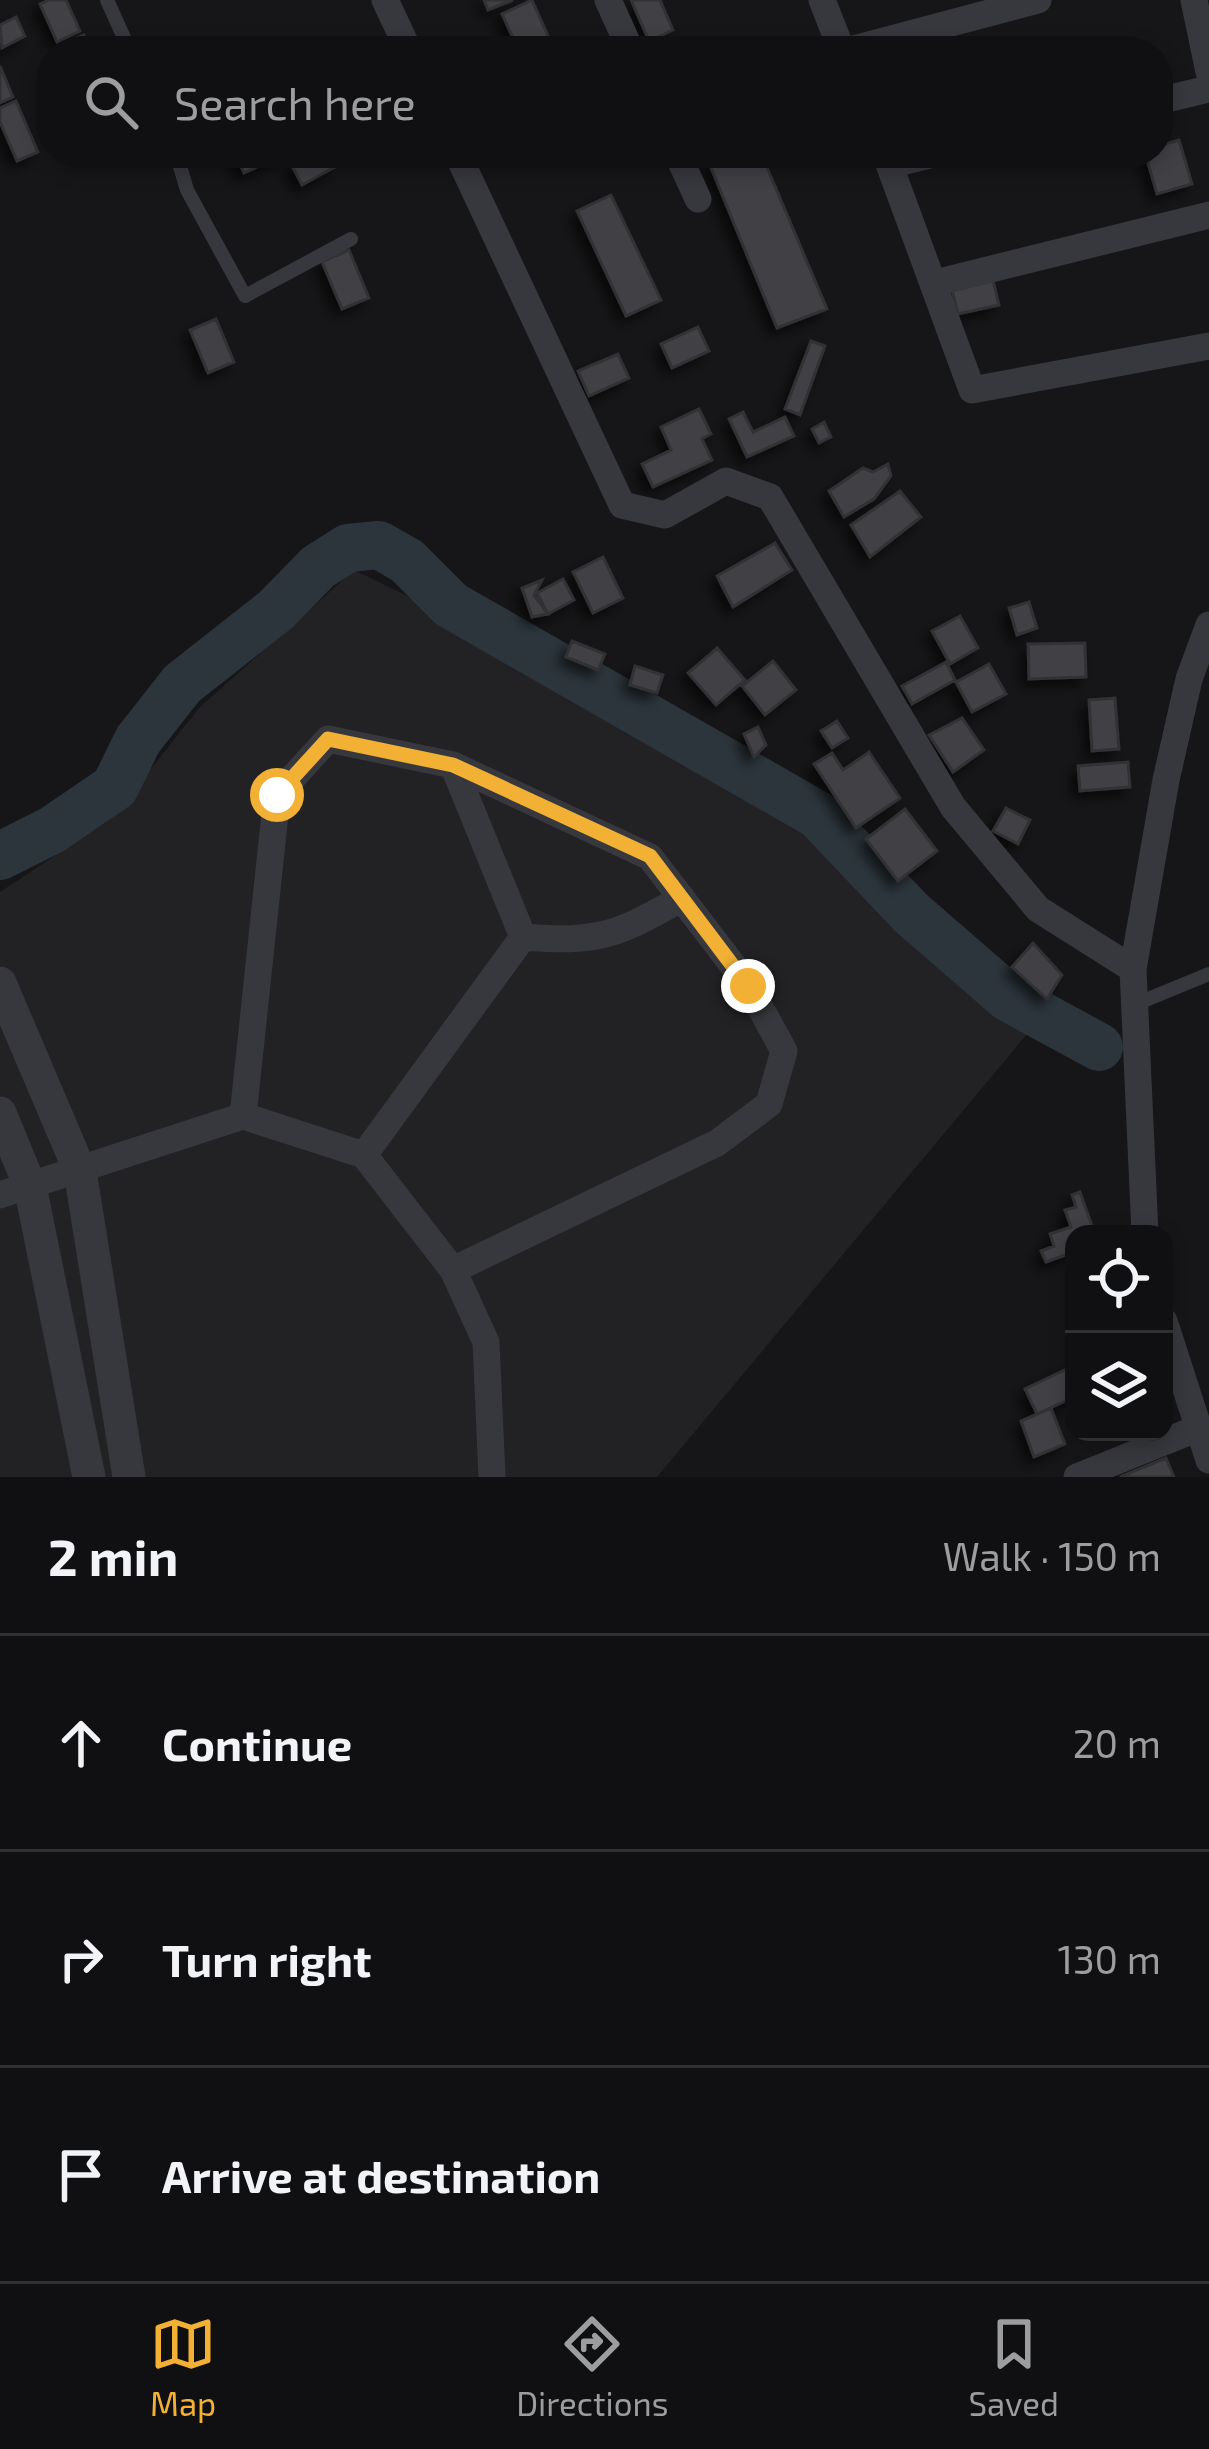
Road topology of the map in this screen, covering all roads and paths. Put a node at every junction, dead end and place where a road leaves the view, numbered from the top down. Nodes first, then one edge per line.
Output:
1 (107, 0) edge
2 (385, 0) edge
3 (608, 0) edge
4 (822, 0) edge
5 (1038, 0) edge
6 (1194, 0) edge
7 (123, 36) edge
8 (402, 36) edge
9 (624, 36) edge
10 (838, 36) edge
11 (901, 36) edge
12 (1209, 72) edge
13 (1209, 89) edge
14 (1173, 97) edge
15 (181, 168) edge
16 (464, 168) edge
17 (684, 168) edge
18 (890, 168) edge
19 (698, 200) dead end
20 (1209, 215) edge
21 (351, 239) dead end
22 (935, 283) junction
23 (1209, 346) edge
24 (1209, 625) edge
25 (1199, 680) edge
26 (453, 765) junction
27 (682, 898) junction
28 (523, 937) junction
29 (1133, 970) junction
30 (1209, 974) edge
31 (0, 983) edge
32 (1136, 1004) junction
33 (0, 1114) edge
34 (242, 1116) junction
35 (364, 1155) junction
36 (80, 1171) junction
37 (15, 1190) edge
38 (1145, 1225) edge
39 (453, 1270) junction
40 (1168, 1333) edge
41 (1196, 1429) junction
42 (1209, 1460) edge
43 (89, 1477) edge
44 (129, 1477) edge
45 (492, 1477) edge
46 (1077, 1477) edge

1 - 7 lane
2 - 8 street
3 - 9 street
4 - 10 street
5 - 11 street
6 - 12 street
13 - 14 street
15 - 21 lane
16 - 29 street
17 - 19 street
18 - 22 street
20 - 22 street
22 - 23 street
24 - 25 street
25 - 29 street
26 - 27 street
26 - 28 street
26 - 34 street
27 - 28 street
27 - 39 street
28 - 35 street
29 - 32 street
30 - 32 lane
31 - 36 street
32 - 38 street
33 - 37 street
34 - 35 street
34 - 36 street
35 - 39 street
36 - 37 street
36 - 44 street
37 - 43 street
39 - 45 street
40 - 41 street
41 - 42 street
41 - 46 street

